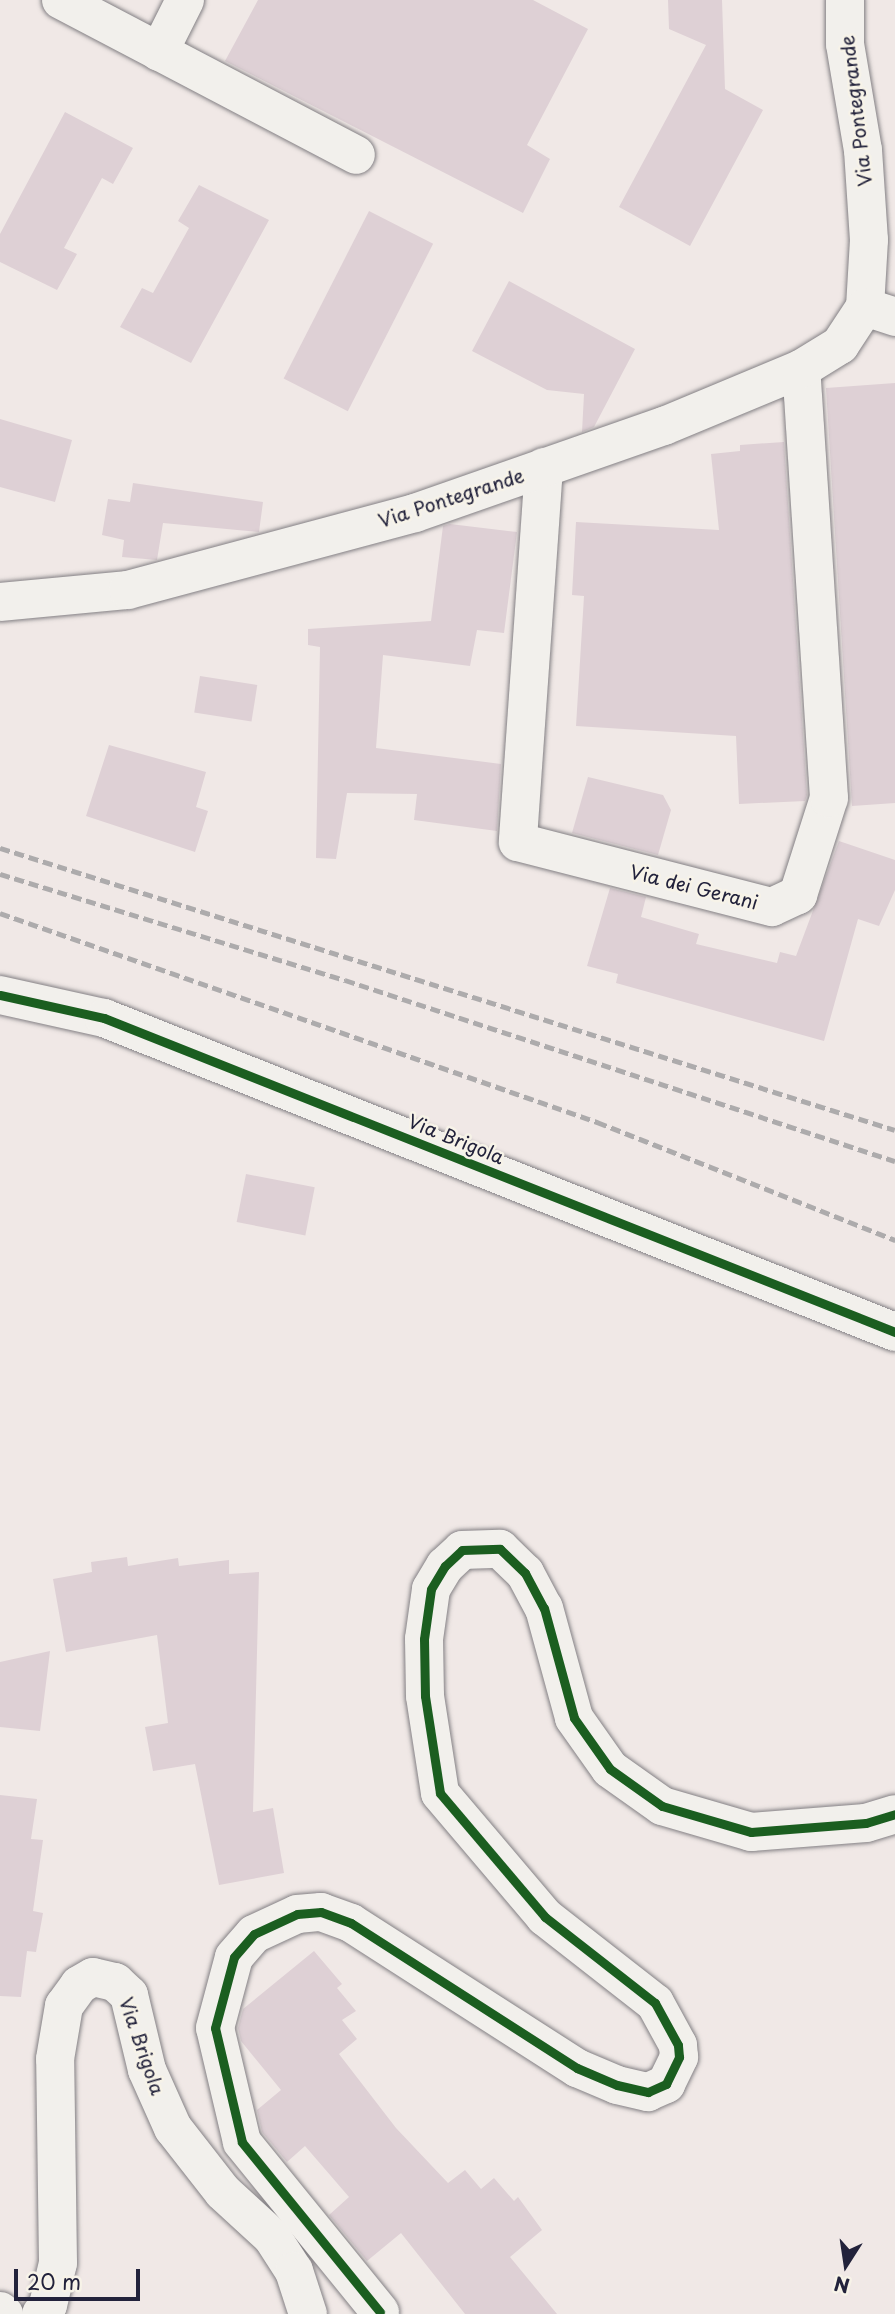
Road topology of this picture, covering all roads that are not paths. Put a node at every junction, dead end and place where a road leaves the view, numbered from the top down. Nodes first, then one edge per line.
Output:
1 (61, 0) edge
2 (185, 0) edge
3 (845, 0) edge
4 (159, 52) junction
5 (356, 155) dead end
6 (882, 251) edge
7 (880, 312) edge
8 (801, 369) junction
9 (544, 467) junction
10 (0, 602) edge
11 (0, 996) edge
12 (895, 1332) edge
13 (895, 1814) edge
14 (0, 2311) edge
15 (380, 2312) dead end
16 (4, 2314) edge
17 (41, 2314) edge
18 (308, 2314) edge

1 - 4 street
2 - 4 street
3 - 6 street, Via Pontegrande
4 - 5 street
6 - 7 street, Via Pontegrande
7 - 8 street, Via Pontegrande
8 - 9 street, Via Pontegrande
8 - 9 street, Via dei Gerani
9 - 10 street, Via Pontegrande
11 - 12 street, Via Brigola
13 - 15 street
14 - 16 street
17 - 18 street, Via Brigola

